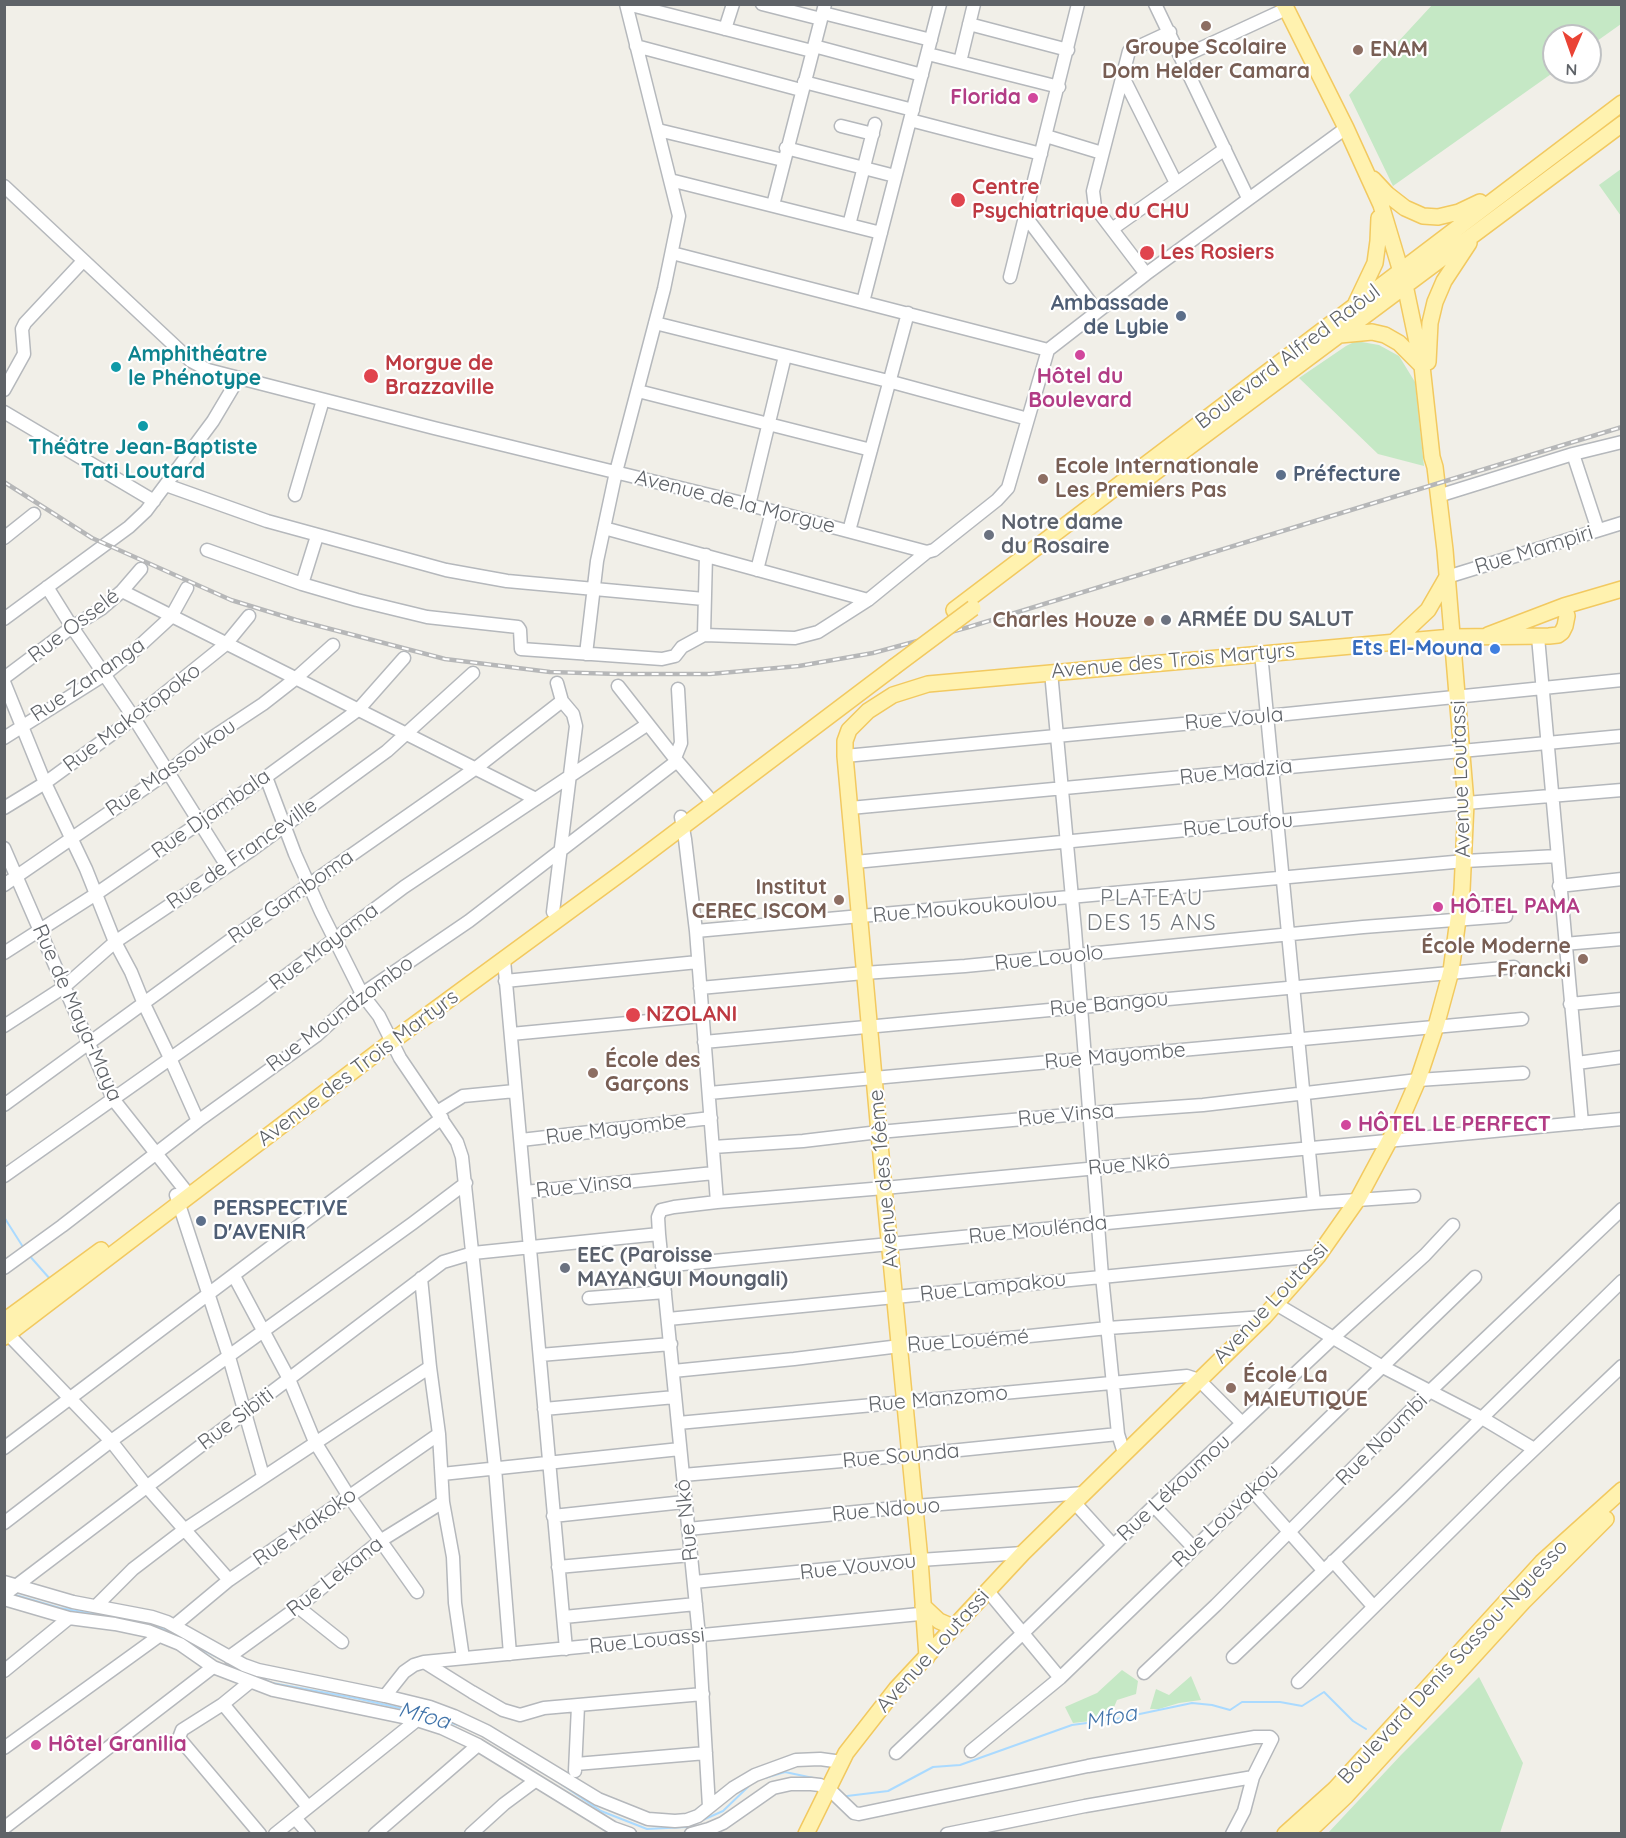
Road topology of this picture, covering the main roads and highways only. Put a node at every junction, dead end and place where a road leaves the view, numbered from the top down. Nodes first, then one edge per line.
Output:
1 (1285, 7) edge
2 (1622, 103) edge
3 (1622, 124) edge
4 (1364, 170) junction
5 (1510, 187) junction
6 (1381, 207) junction
7 (1481, 229) junction
8 (1406, 276) junction
9 (1354, 307) junction
10 (1337, 335) junction
11 (1425, 366) junction
12 (1447, 577) junction
13 (1622, 589) edge
14 (1563, 606) junction
15 (1484, 636) junction
16 (1452, 637) junction
17 (1394, 642) junction
18 (889, 664) junction
19 (868, 711) joint
20 (682, 821) junction
21 (390, 1038) junction
22 (5, 1330) edge
23 (1622, 1490) edge
24 (1622, 1504) edge
25 (925, 1611) junction
26 (953, 1627) junction
27 (927, 1657) junction
28 (806, 1833) edge
29 (1285, 1833) edge
30 (1306, 1833) edge

1 - 4 main road, Avenue Loutassi
2 - 5 main road, Boulevard Alfred Raôul
3 - 7 main road, Boulevard Alfred Raôul
4 - 5 main road
4 - 6 main road, Avenue Loutassi
5 - 8 main road, Boulevard Alfred Raôul
6 - 8 main road, Avenue Loutassi
6 - 9 main road
7 - 8 main road, Boulevard Alfred Raôul
7 - 11 main road
8 - 9 main road, Boulevard Alfred Raôul
8 - 10 main road
8 - 11 main road, Avenue Loutassi
9 - 18 main road, Boulevard Alfred Raôul
10 - 11 main road
10 - 18 main road, bridge
11 - 12 main road, Avenue Loutassi
12 - 16 main road, Avenue Loutassi
12 - 17 main road
13 - 14 main road, Avenue des Trois Martyrs
14 - 15 main road, Avenue des Trois Martyrs
14 - 15 main road, Avenue des Trois Martyrs
15 - 16 main road, Avenue des Trois Martyrs
16 - 17 main road, Avenue des Trois Martyrs
16 - 26 main road, Avenue Loutassi
17 - 19 main road, Avenue des Trois Martyrs
18 - 20 main road, Avenue des Trois Martyrs
19 - 25 main road, Avenue des 16ème
20 - 21 main road, Avenue des Trois Martyrs
20 - 21 main road, Avenue des Trois Martyrs
21 - 22 main road, Avenue des Trois Martyrs
23 - 29 main road, Boulevard Denis Sassou-Nguesso
24 - 30 main road, Boulevard Denis Sassou-Nguesso
25 - 26 main road
25 - 27 main road, Avenue des 16ème
26 - 27 main road, Avenue Loutassi
27 - 28 main road, Avenue Loutassi

